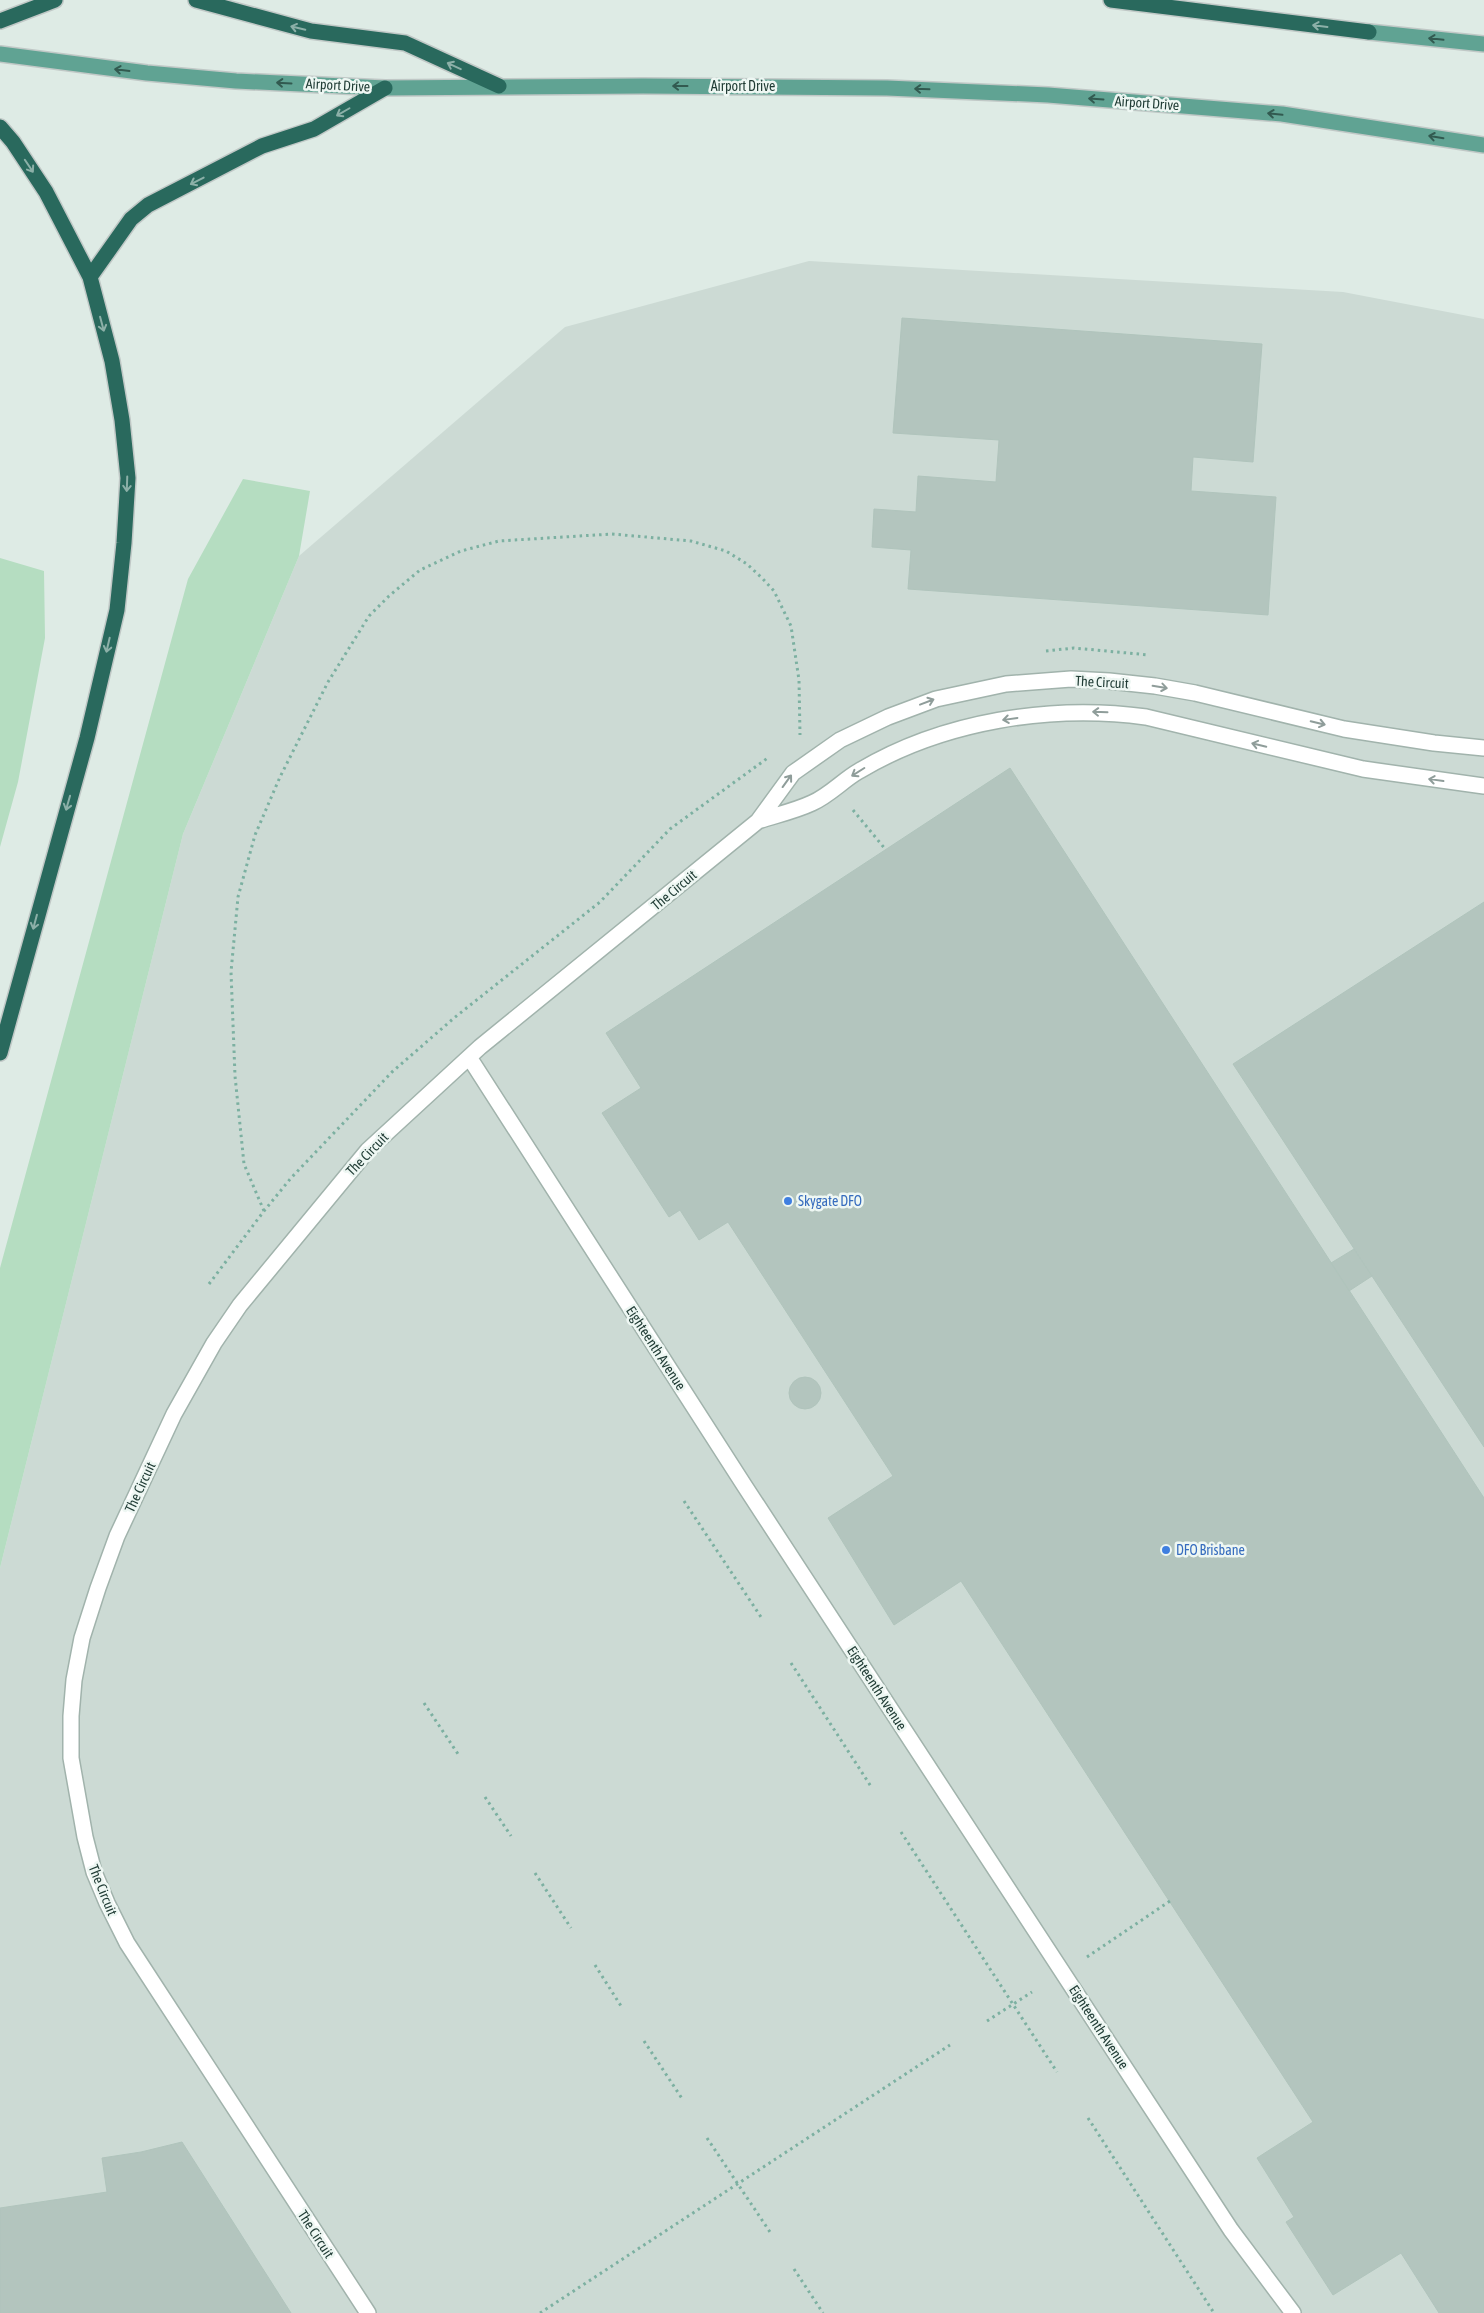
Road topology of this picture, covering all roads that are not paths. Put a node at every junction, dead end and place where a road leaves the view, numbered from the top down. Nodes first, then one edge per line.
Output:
1 (54, 0) edge
2 (196, 0) edge
3 (1111, 0) edge
4 (0, 21) edge
5 (1368, 32) joint
6 (1484, 44) edge
7 (0, 54) edge
8 (499, 86) junction
9 (386, 88) junction
10 (0, 127) edge
11 (1484, 145) edge
12 (90, 277) junction
13 (1484, 748) edge
14 (1484, 786) edge
15 (758, 821) junction
16 (0, 1052) edge
17 (470, 1057) junction
18 (368, 2313) edge
19 (1293, 2313) edge

1 - 4 highway
8 -> 2 highway
5 -> 3 highway
6 -> 5 main road
9 -> 7 main road, Airport Drive
8 - 9 main road, Airport Drive
11 -> 8 main road, Airport Drive
9 -> 12 highway
10 -> 12 highway
12 -> 16 highway
15 -> 13 street, The Circuit
14 -> 15 street, The Circuit
15 - 17 street, The Circuit
17 - 18 street, The Circuit
17 - 19 street, Eighteenth Avenue

